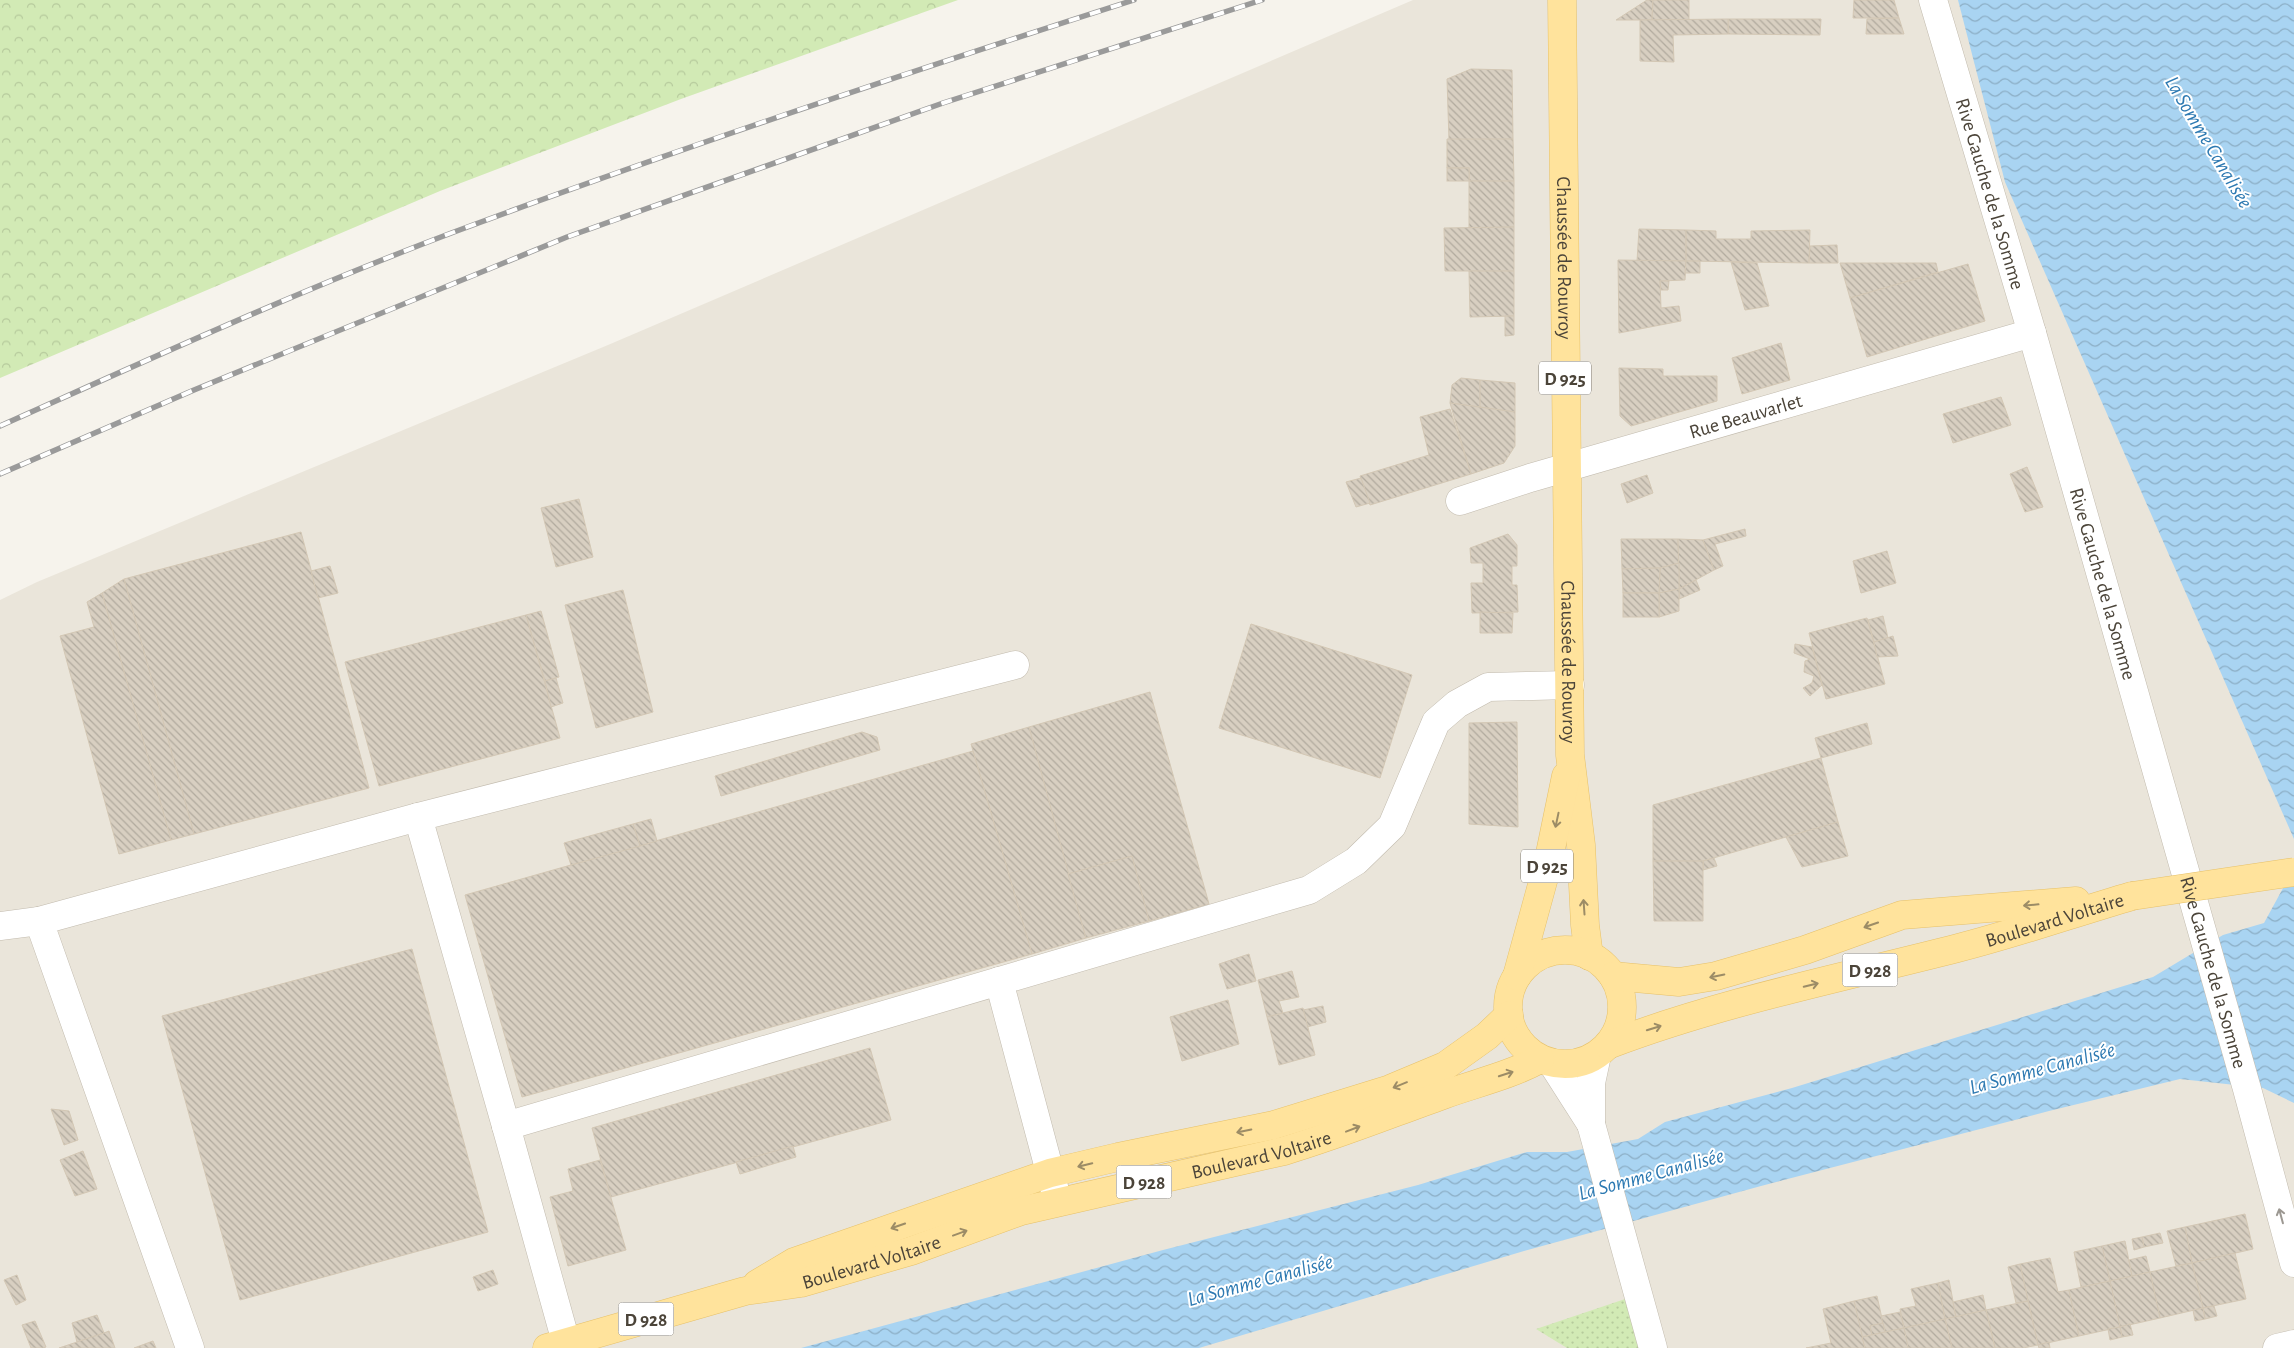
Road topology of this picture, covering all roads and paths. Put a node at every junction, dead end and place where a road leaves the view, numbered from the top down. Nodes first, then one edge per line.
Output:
1 (1562, 0) edge
2 (1933, 0) edge
3 (2032, 334) junction
4 (1566, 467) junction
5 (1460, 501) dead end
6 (1015, 665) dead end
7 (1570, 685) junction
8 (1570, 755) junction
9 (418, 817) junction
10 (2294, 872) edge
11 (2132, 896) junction
12 (39, 921) junction
13 (0, 926) edge
14 (1589, 956) junction
15 (1517, 976) junction
16 (1613, 976) junction
17 (999, 981) junction
18 (1508, 1015) junction
19 (1603, 1050) junction
20 (1546, 1061) junction
21 (1591, 1124) junction
22 (506, 1126) junction
23 (1050, 1173) junction
24 (1058, 1202) junction
25 (2294, 1263) edge
26 (744, 1291) junction
27 (2294, 1344) edge
28 (556, 1345) edge
29 (190, 1348) edge
30 (1653, 1348) edge
31 (2277, 1348) edge

1 - 4 main road, Chaussée de Rouvroy / D 925
2 - 3 street, Rive Gauche de la Somme
3 - 4 street, Rue Beauvarlet
25 -> 3 street, Rive Gauche de la Somme
4 - 5 street, Rue Beauvarlet
4 - 7 main road, Chaussée de Rouvroy / D 925
6 - 9 street
7 - 8 main road, Chaussée de Rouvroy / D 925
7 - 17 street
14 -> 8 main road, Chaussée de Rouvroy / D 925
8 -> 15 main road, Chaussée de Rouvroy / D 925
9 - 12 street
9 - 22 street
10 - 11 main road, D 928, bridge
11 -> 16 main road, Boulevard Voltaire / D 928
19 -> 11 main road, Boulevard Voltaire / D 928
12 - 13 street
12 - 29 street
14 - 15 main road
14 - 16 main road
15 - 18 main road
16 - 19 main road
17 - 22 street
17 - 23 street
18 - 20 main road
18 -> 23 main road, Boulevard Voltaire / D 928
19 - 20 main road
19 - 21 street
20 - 21 street
24 -> 20 main road, Boulevard Voltaire / D 928
21 - 30 street
22 - 28 street
23 - 24 street
23 -> 26 main road, Boulevard Voltaire / D 928
26 -> 24 main road, Boulevard Voltaire / D 928
26 - 28 main road, Boulevard Voltaire / D 928
27 - 31 street

